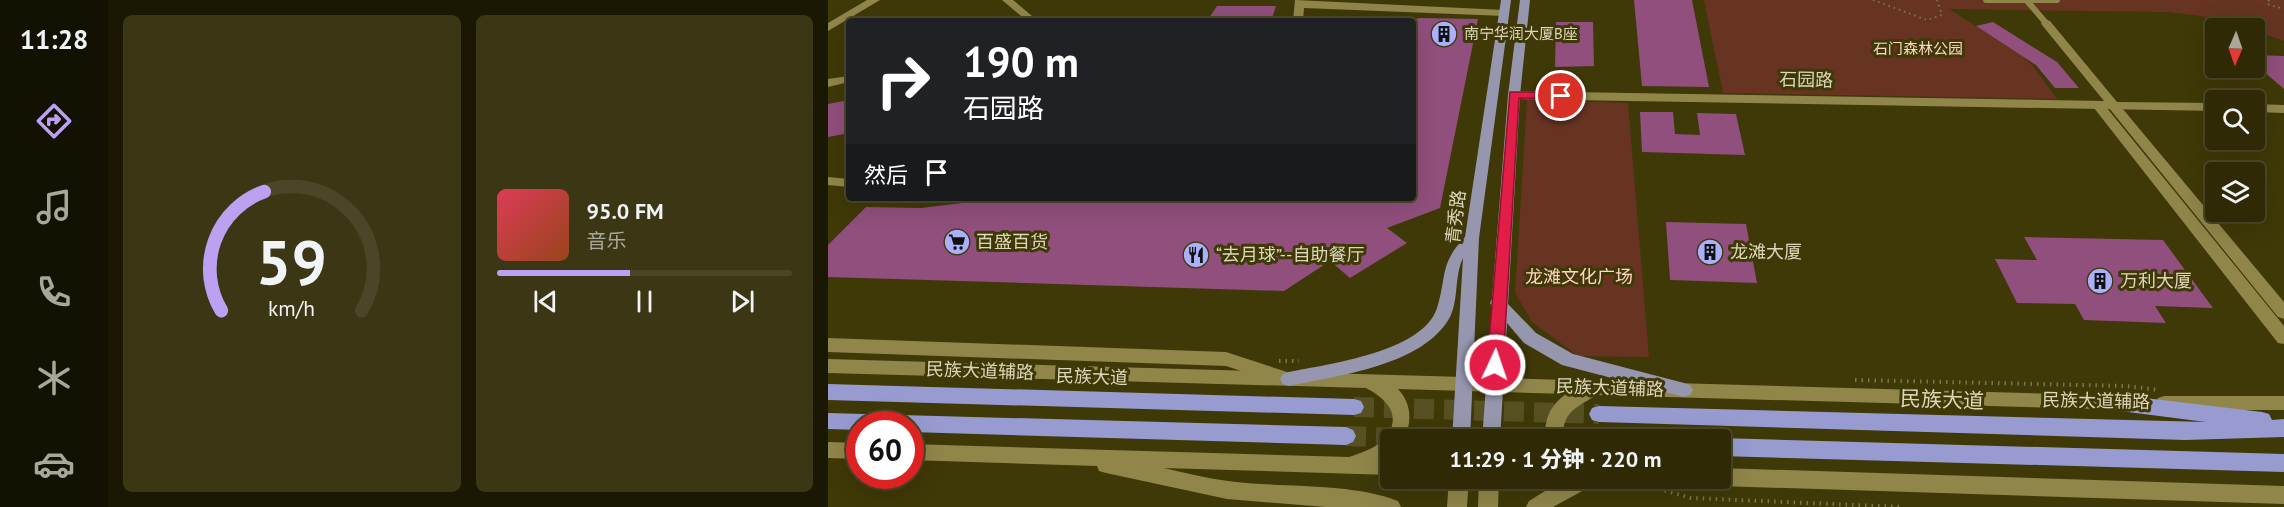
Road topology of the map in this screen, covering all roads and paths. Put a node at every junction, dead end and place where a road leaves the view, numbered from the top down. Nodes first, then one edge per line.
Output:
1 (875, 0) edge
2 (1007, 0) edge
3 (1525, 0) edge
4 (1874, 0) edge
5 (1937, 0) edge
6 (1986, 0) edge
7 (2056, 0) edge
8 (2269, 0) edge
9 (1301, 2) edge
10 (2028, 2) junction
11 (1505, 6) edge
12 (2284, 9) edge
13 (1029, 18) edge
14 (1298, 18) edge
15 (2046, 22) joint
16 (828, 28) edge
17 (846, 80) edge
18 (828, 83) edge
19 (1514, 95) junction
20 (2105, 105) junction
21 (2205, 107) edge
22 (2265, 108) edge
23 (2284, 109) edge
24 (828, 180) edge
25 (846, 183) edge
26 (1472, 238) junction
27 (1498, 303) junction
28 (2284, 313) edge
29 (2284, 338) edge
30 (828, 345) edge
31 (1273, 361) dead end
32 (1308, 362) dead end
33 (828, 366) edge
34 (1289, 379) junction
35 (1365, 382) junction
36 (1464, 384) junction
37 (1494, 385) junction
38 (1602, 388) junction
39 (1684, 390) junction
40 (828, 392) edge
41 (2120, 403) junction
42 (2284, 403) edge
43 (1354, 407) tunnel mouth
44 (1599, 414) tunnel mouth
45 (828, 421) edge
46 (2284, 423) edge
47 (2284, 428) edge
48 (1398, 429) edge
49 (1462, 429) edge
50 (1492, 429) edge
51 (1554, 429) edge
52 (1346, 436) tunnel mouth
53 (1731, 447) edge
54 (828, 450) edge
55 (846, 451) edge
56 (924, 452) edge
57 (1380, 452) edge
58 (1065, 457) junction
59 (2284, 463) edge
60 (1345, 465) junction
61 (1380, 467) edge
62 (1731, 477) edge
63 (1458, 489) edge
64 (1489, 489) edge
65 (1564, 489) edge
66 (1660, 489) edge
67 (2284, 495) edge
68 (1391, 507) edge
69 (1457, 507) edge
70 (1488, 507) edge
71 (1536, 507) edge
72 (1902, 507) edge

1 - 16 street
2 - 13 street
3 - 19 main road
4 - 5 path
6 - 10 lane
7 - 10 lane
8 - 12 path
9 - 11 street
9 - 14 street
10 - 15 lane
11 - 26 main road, 青秀路
15 - 20 street
17 - 18 street
19 - 20 street, 石园路
19 - 27 main road
20 - 21 street, 石园路
20 - 28 street
20 - 29 street
22 - 23 street
24 - 25 street
26 - 34 main road
26 - 36 main road, 青秀路
27 - 37 main road
27 - 39 main road
30 - 34 street
31 - 32 path
33 - 34 street, 民族大道辅路
34 - 35 street, 民族大道辅路
35 - 36 street, 民族大道辅路
35 - 48 street
36 - 37 street, 民族大道辅路
36 - 49 main road, 青秀路
37 - 38 street, 民族大道辅路
37 - 50 main road
38 - 39 street, 民族大道辅路
38 - 51 street
39 - 41 street, 民族大道辅路
40 - 43 highway, 民族大道
41 - 42 street, 民族大道辅路
41 - 46 highway
44 - 47 highway, 民族大道
45 - 52 highway
53 - 59 highway
54 - 55 street
56 - 58 street
57 - 60 street
58 - 60 street
58 - 68 street
60 - 61 street
62 - 67 street
63 - 69 street
64 - 70 street
65 - 71 street
66 - 72 path

